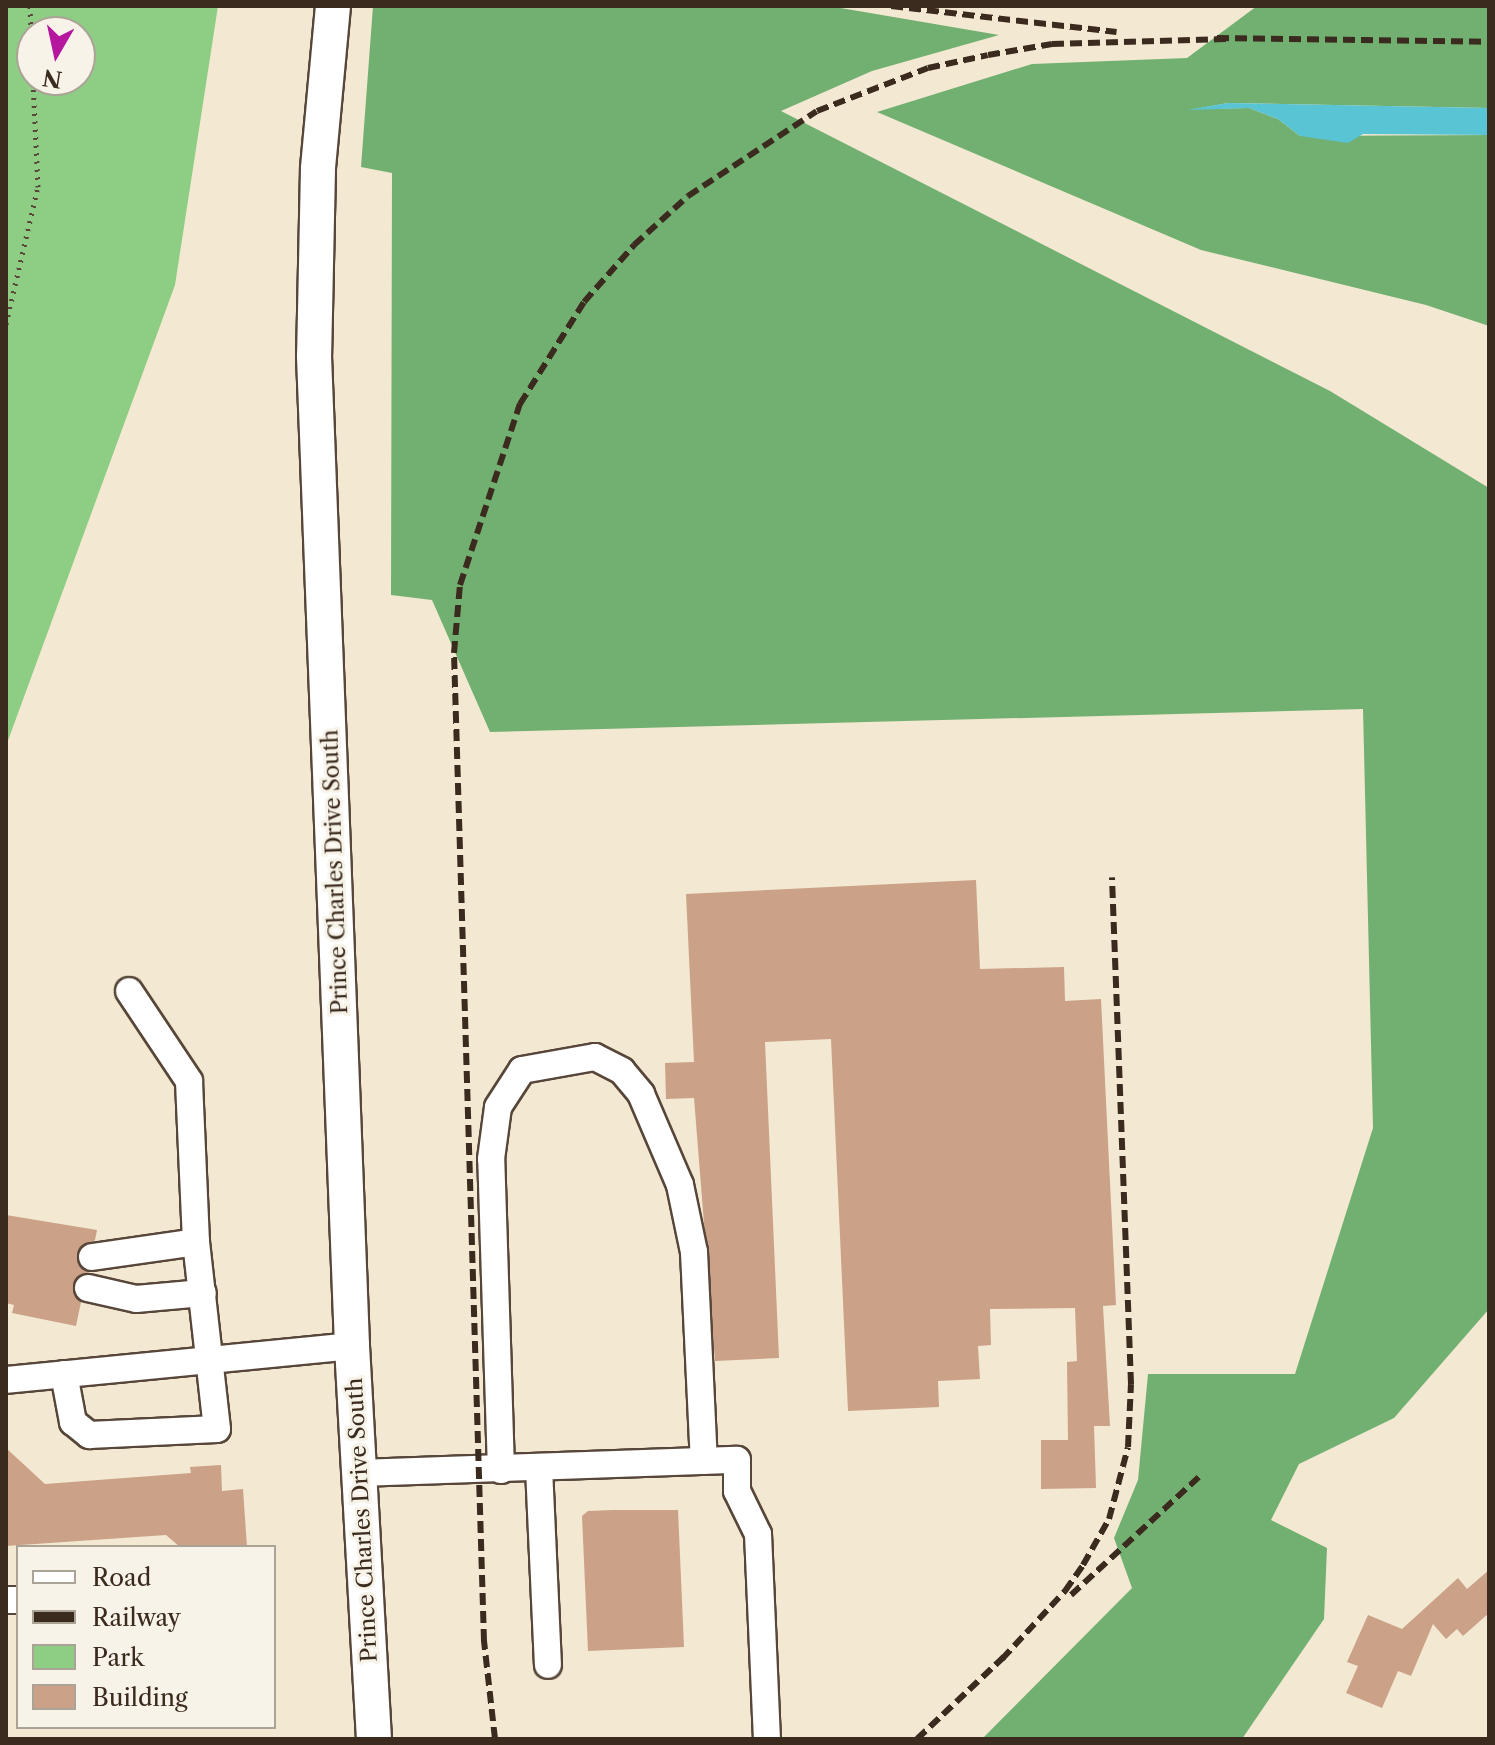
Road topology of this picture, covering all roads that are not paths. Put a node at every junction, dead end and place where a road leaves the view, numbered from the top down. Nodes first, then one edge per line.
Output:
1 (333, 6) edge
2 (129, 991) dead end
3 (196, 1242) junction
4 (92, 1257) dead end
5 (88, 1288) dead end
6 (203, 1293) junction
7 (352, 1346) junction
8 (210, 1356) junction
9 (64, 1374) junction
10 (6, 1380) edge
11 (704, 1461) junction
12 (539, 1468) junction
13 (501, 1470) junction
14 (359, 1473) junction
15 (548, 1665) dead end
16 (374, 1739) edge
17 (767, 1739) edge

1 - 7 main road, Prince Charles Drive South
2 - 3 lane
3 - 4 lane
3 - 6 lane
5 - 6 lane
6 - 8 lane
7 - 8 lane
7 - 14 main road, Prince Charles Drive South
8 - 9 lane
8 - 9 lane
9 - 10 lane
11 - 12 lane
11 - 13 lane
11 - 17 lane
12 - 13 lane
12 - 15 lane
13 - 14 lane
14 - 16 main road, Prince Charles Drive South

